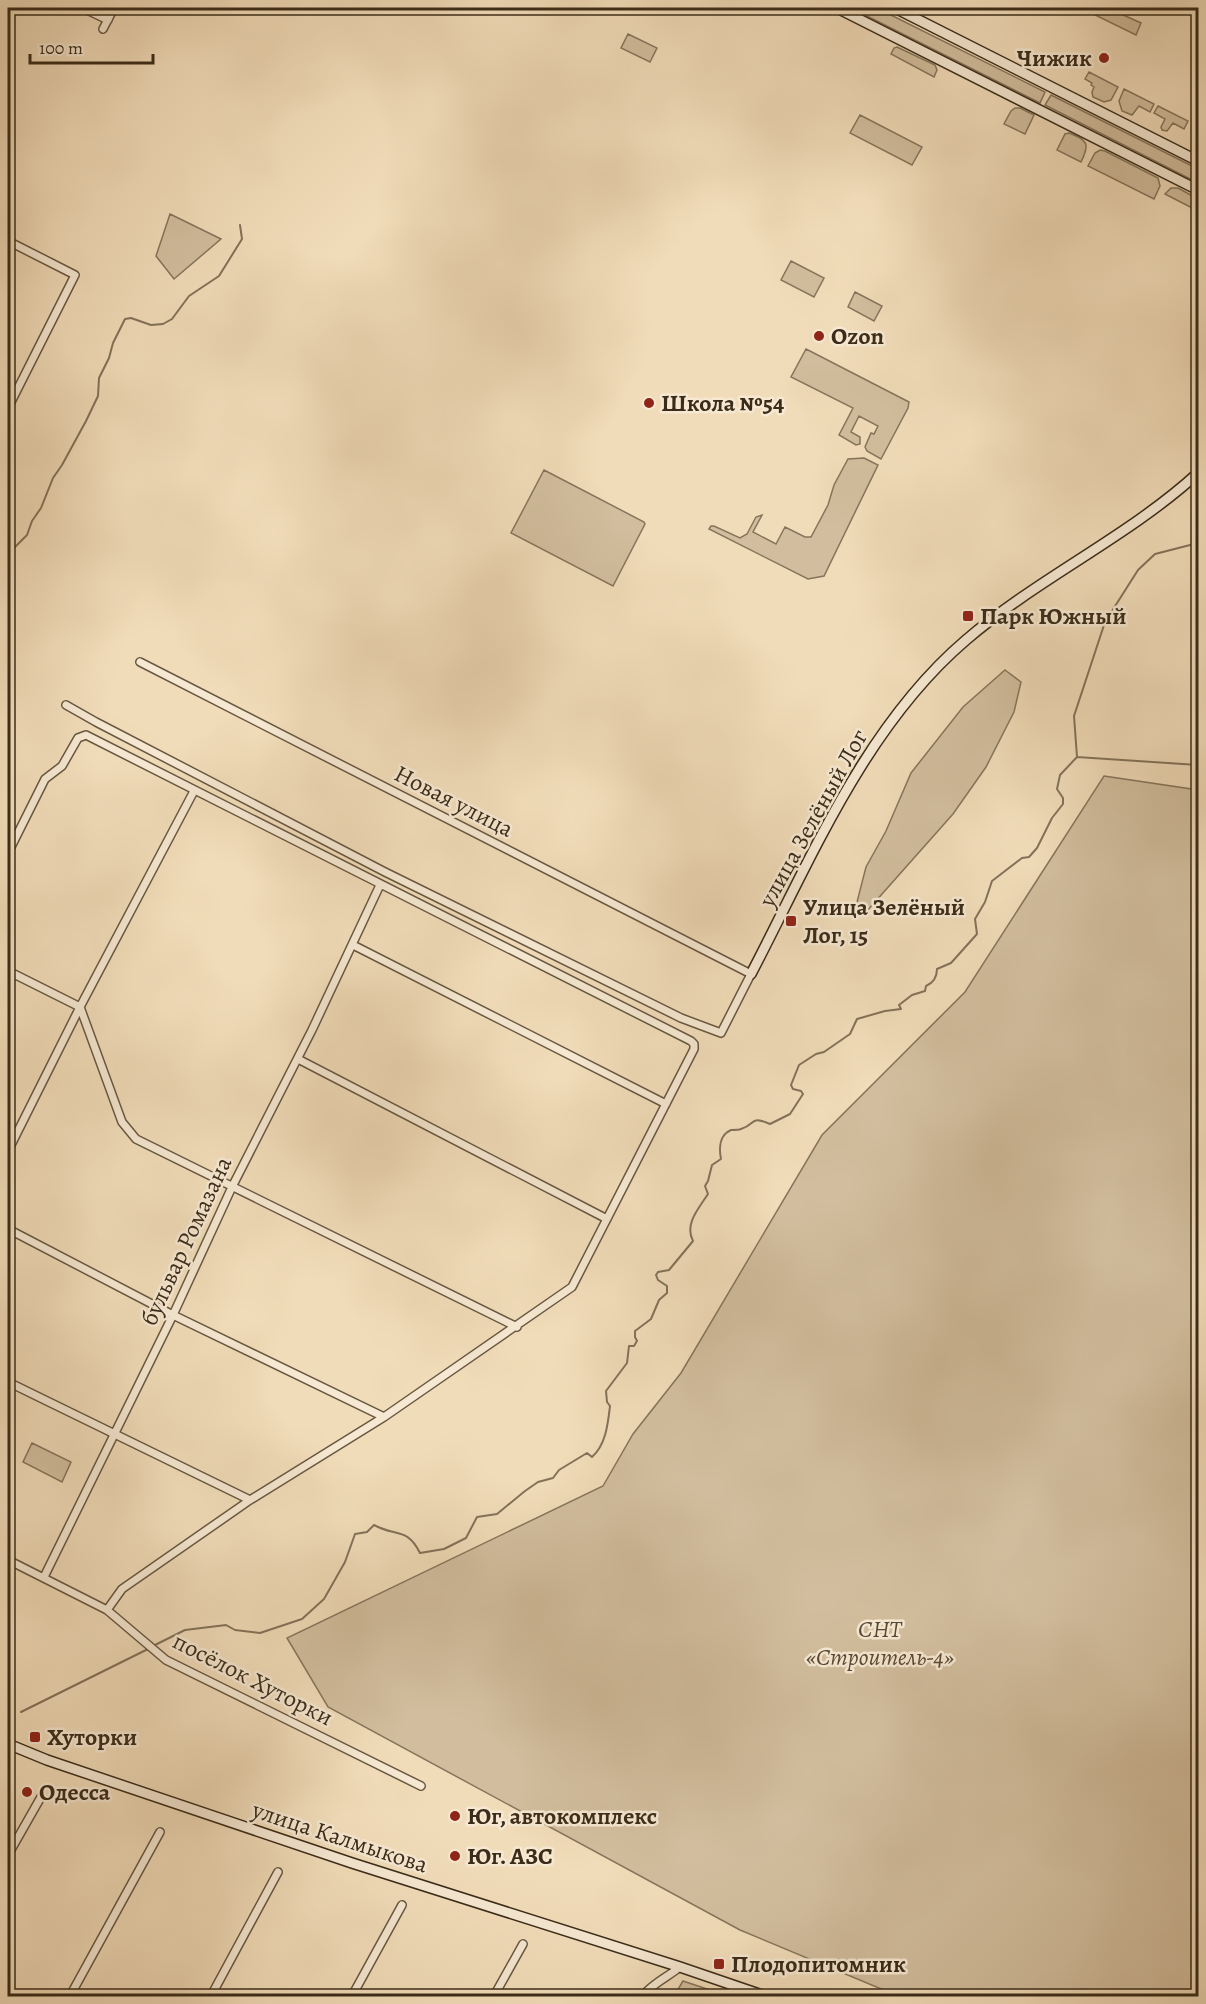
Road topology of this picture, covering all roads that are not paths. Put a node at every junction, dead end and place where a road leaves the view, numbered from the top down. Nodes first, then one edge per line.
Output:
1 (83, 8) edge
2 (114, 8) edge
3 (837, 8) edge
4 (895, 8) edge
5 (108, 20) junction
6 (103, 29) dead end
7 (1198, 161) edge
8 (1198, 190) edge
9 (8, 241) edge
10 (8, 408) edge
11 (1198, 472) edge
12 (140, 662) dead end
13 (66, 705) dead end
14 (194, 791) junction
15 (8, 853) edge
16 (380, 885) junction
17 (353, 945) junction
18 (8, 971) edge
19 (751, 974) junction
20 (80, 1007) junction
21 (298, 1059) junction
22 (666, 1104) junction
23 (8, 1151) edge
24 (232, 1187) junction
25 (607, 1219) junction
26 (8, 1229) edge
27 (173, 1315) junction
28 (517, 1327) junction
29 (8, 1382) edge
30 (384, 1417) junction
31 (114, 1433) junction
32 (250, 1500) junction
33 (8, 1560) edge
34 (44, 1577) junction
35 (107, 1610) junction
36 (8, 1744) edge
37 (422, 1786) dead end
38 (41, 1797) dead end
39 (160, 1832) dead end
40 (8, 1854) edge
41 (278, 1872) dead end
42 (402, 1905) dead end
43 (523, 1944) dead end
44 (680, 1967) junction
45 (70, 1996) edge
46 (211, 1996) edge
47 (352, 1996) edge
48 (494, 1996) edge
49 (643, 1996) edge
50 (765, 1996) edge

1 - 5 street
2 - 5 street
3 - 8 street
4 - 7 street
5 - 6 street
9 - 10 street
11 - 19 street, улица Зелёный Лог
12 - 19 street, Новая улица
13 - 19 street, улица Зелёный Лог
14 - 15 street
14 - 16 street
14 - 20 street
16 - 17 street, бульвар Ромазана
16 - 22 street
17 - 21 street, бульвар Ромазана
17 - 22 street
18 - 20 street
20 - 23 street
20 - 24 street
21 - 24 street, бульвар Ромазана
21 - 25 street
22 - 25 street
24 - 27 street, бульвар Ромазана
24 - 28 street
25 - 28 street
26 - 27 street
27 - 30 street
27 - 31 street, бульвар Ромазана
28 - 30 street
29 - 31 street
30 - 32 street
31 - 32 street
31 - 34 street, бульвар Ромазана
32 - 35 street
33 - 34 street
34 - 35 street, посёлок Хуторки
35 - 37 street, посёлок Хуторки
36 - 44 street, улица Калмыкова
38 - 40 street
39 - 45 street
41 - 46 street
42 - 47 street
43 - 48 street
44 - 49 street
44 - 50 street, улица Калмыкова

